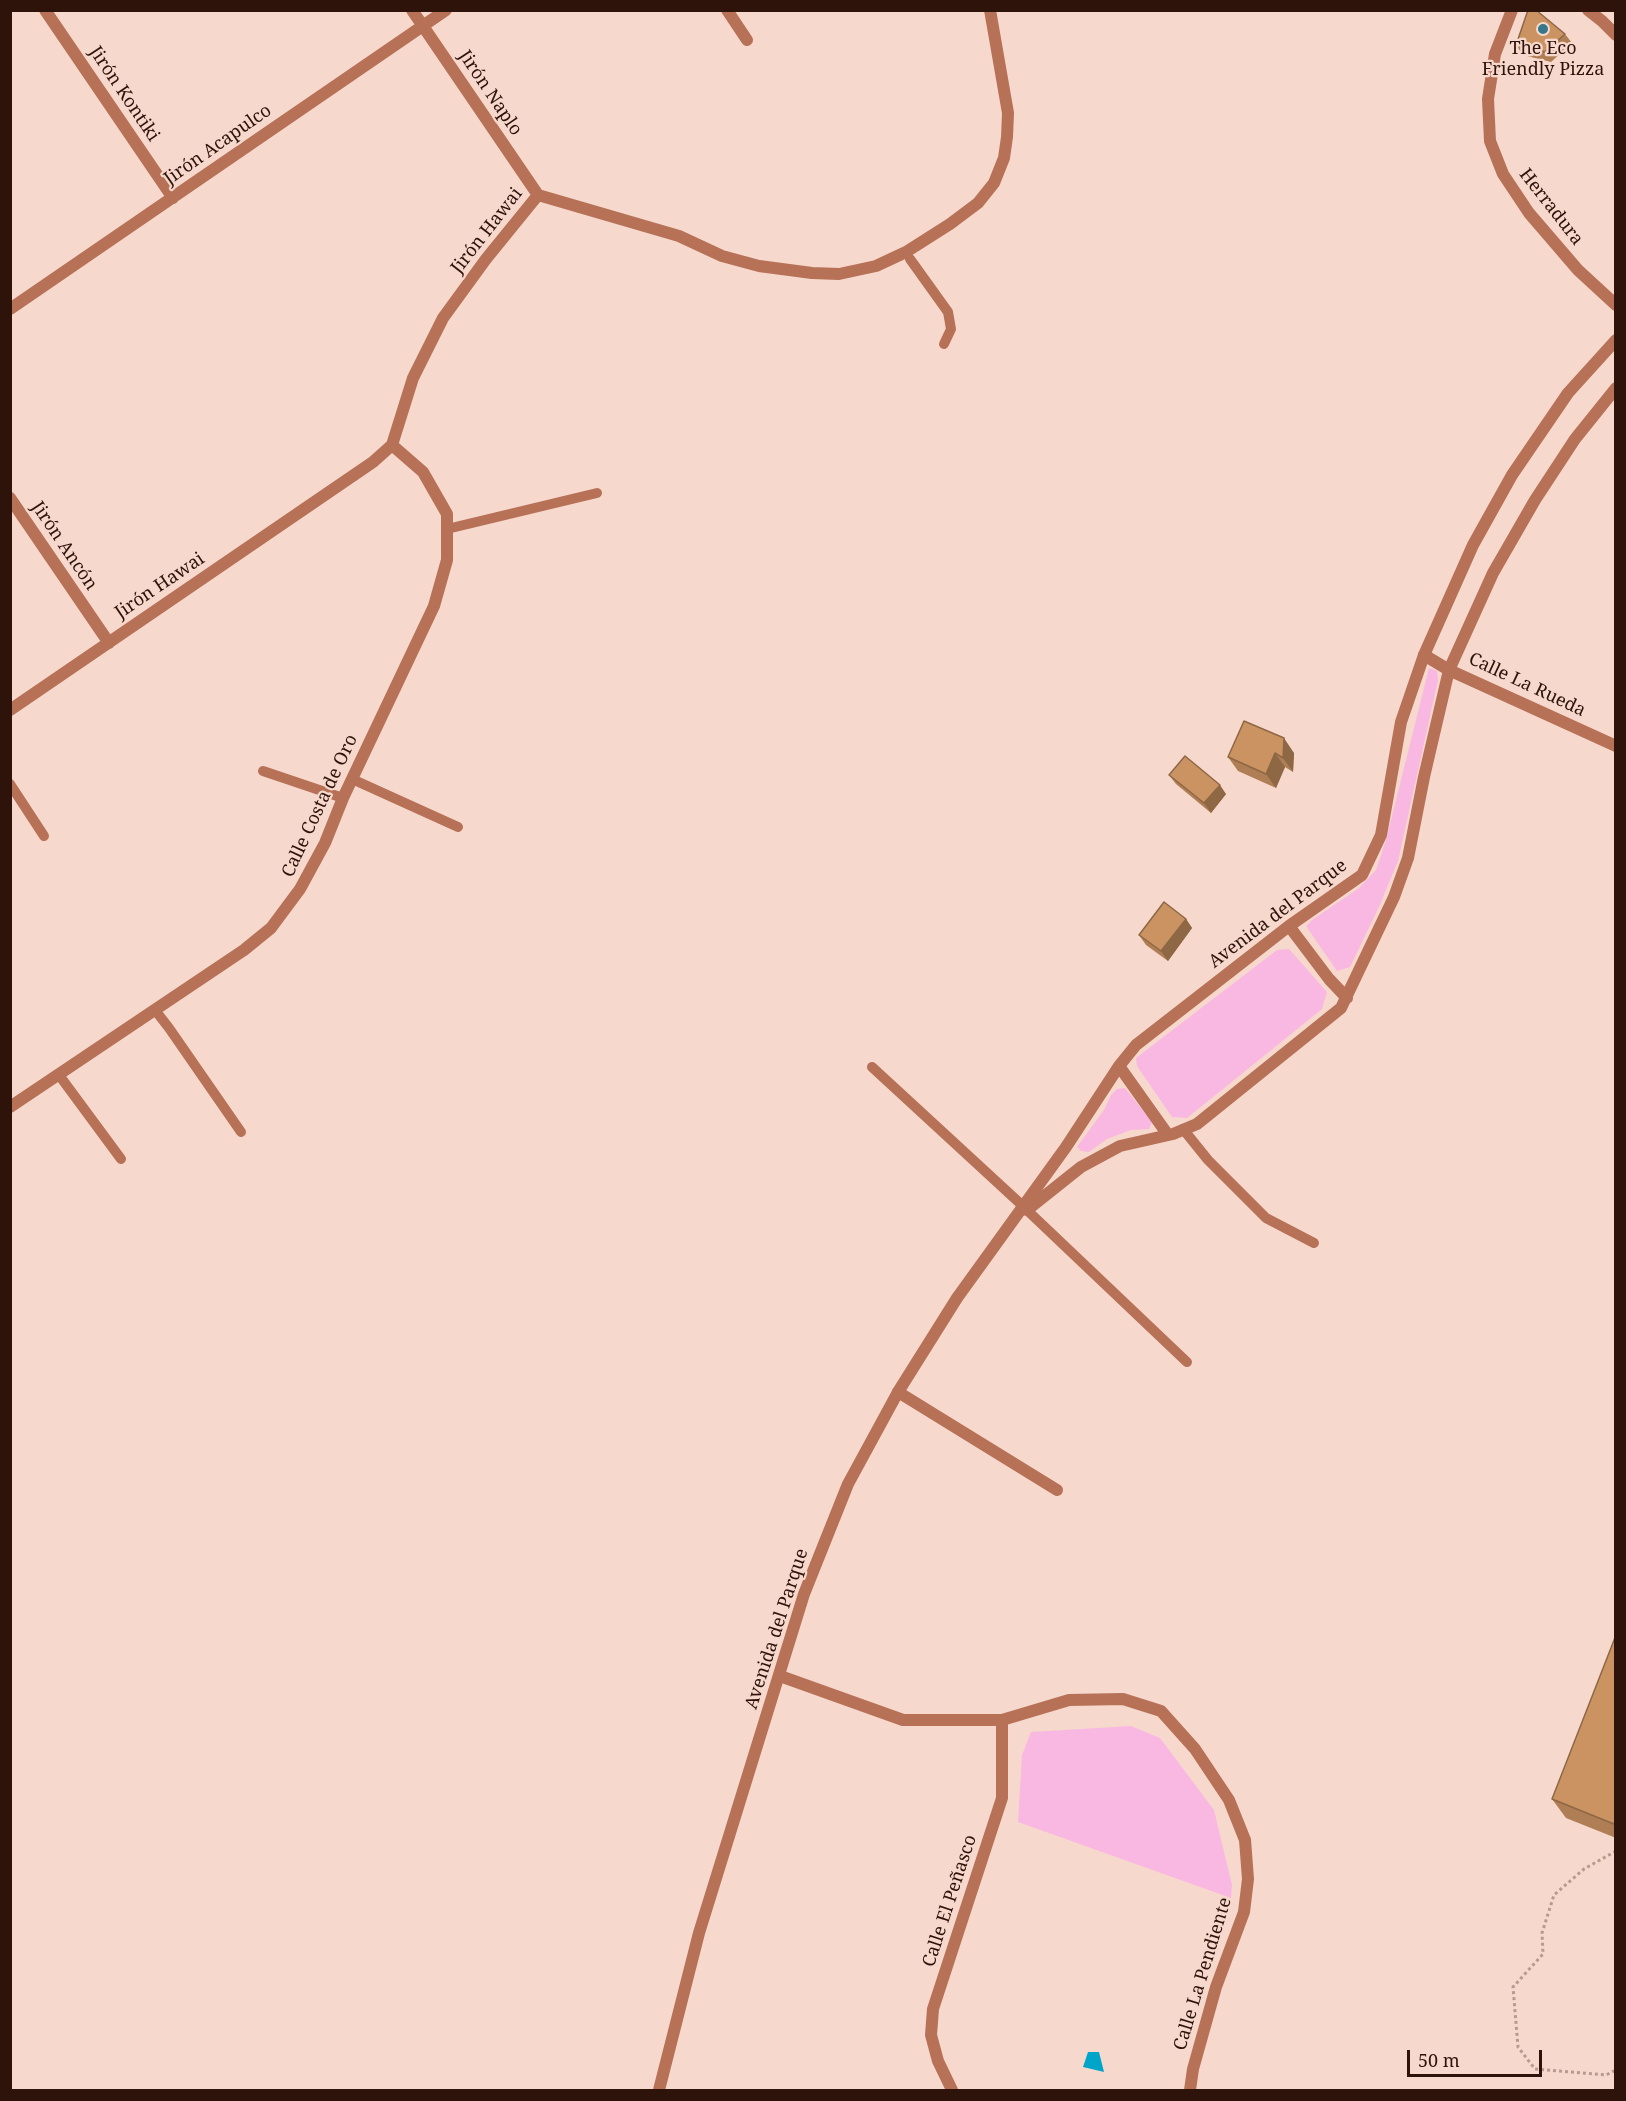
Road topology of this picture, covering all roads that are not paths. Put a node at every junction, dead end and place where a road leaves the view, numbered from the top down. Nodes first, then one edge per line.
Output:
1 (45, 10) edge
2 (412, 10) edge
3 (446, 10) edge
4 (726, 10) edge
5 (990, 10) edge
6 (1512, 10) edge
7 (1588, 10) edge
8 (423, 26) junction
9 (1616, 35) edge
10 (747, 40) dead end
11 (538, 195) junction
12 (173, 198) junction
13 (908, 256) junction
14 (1616, 305) edge
15 (10, 309) edge
16 (1616, 340) edge
17 (944, 344) dead end
18 (1616, 388) edge
19 (392, 445) junction
20 (597, 493) dead end
21 (10, 498) edge
22 (447, 529) junction
23 (109, 643) junction
24 (1424, 655) junction
25 (1449, 670) junction
26 (10, 710) edge
27 (1616, 746) edge
28 (263, 771) dead end
29 (352, 779) junction
30 (10, 784) edge
31 (343, 798) junction
32 (458, 827) dead end
33 (44, 836) dead end
34 (1289, 926) junction
35 (1347, 998) junction
36 (155, 1010) junction
37 (1119, 1066) junction
38 (872, 1067) dead end
39 (59, 1075) junction
40 (10, 1107) edge
41 (1183, 1129) junction
42 (241, 1132) dead end
43 (1168, 1134) junction
44 (121, 1159) dead end
45 (1025, 1208) junction
46 (1314, 1244) dead end
47 (1187, 1362) dead end
48 (898, 1392) junction
49 (1057, 1490) dead end
50 (780, 1676) junction
51 (1002, 1720) junction
52 (659, 2091) edge
53 (952, 2091) edge
54 (1190, 2091) edge

1 - 12 street, Jirón Kontiki
2 - 8 street, Jirón Naplo
3 - 8 street, Jirón Acapulco
4 - 10 street
5 - 13 street, Jirón Hawai
6 - 14 street, Herradura
7 - 9 street
8 - 11 street, Jirón Naplo
8 - 12 street, Jirón Acapulco
11 - 13 street, Jirón Hawai
11 - 19 street, Jirón Hawai
12 - 15 street, Jirón Acapulco
13 - 17 lane
16 - 24 street, Avenida del Parque
18 - 25 street, Avenida del Parque
19 - 22 street, Calle Costa de Oro
19 - 23 street, Jirón Hawai
20 - 22 lane
21 - 23 street, Jirón Ancón
22 - 29 street, Calle Costa de Oro
23 - 26 street, Jirón Hawai
24 - 25 street, Calle La Rueda
24 - 34 street, Avenida del Parque
25 - 27 street, Calle La Rueda
25 - 35 street, Avenida del Parque
28 - 31 lane
29 - 31 street, Calle Costa de Oro
29 - 32 lane
30 - 33 lane
31 - 36 street, Calle Costa de Oro
34 - 35 street
34 - 37 street, Avenida del Parque
35 - 41 street, Avenida del Parque
36 - 39 street, Calle Costa de Oro
36 - 42 lane
37 - 43 street
37 - 45 street, Avenida del Parque
38 - 45 lane
39 - 40 street, Calle Costa de Oro
39 - 44 lane
41 - 43 street, Avenida del Parque
41 - 46 lane
43 - 45 street, Avenida del Parque
45 - 47 lane
45 - 48 street, Avenida del Parque
48 - 49 street
48 - 50 street, Avenida del Parque
50 - 51 street, Calle La Pendiente
50 - 52 street, Avenida del Parque
51 - 53 street, Calle El Peñasco
51 - 54 street, Calle La Pendiente

